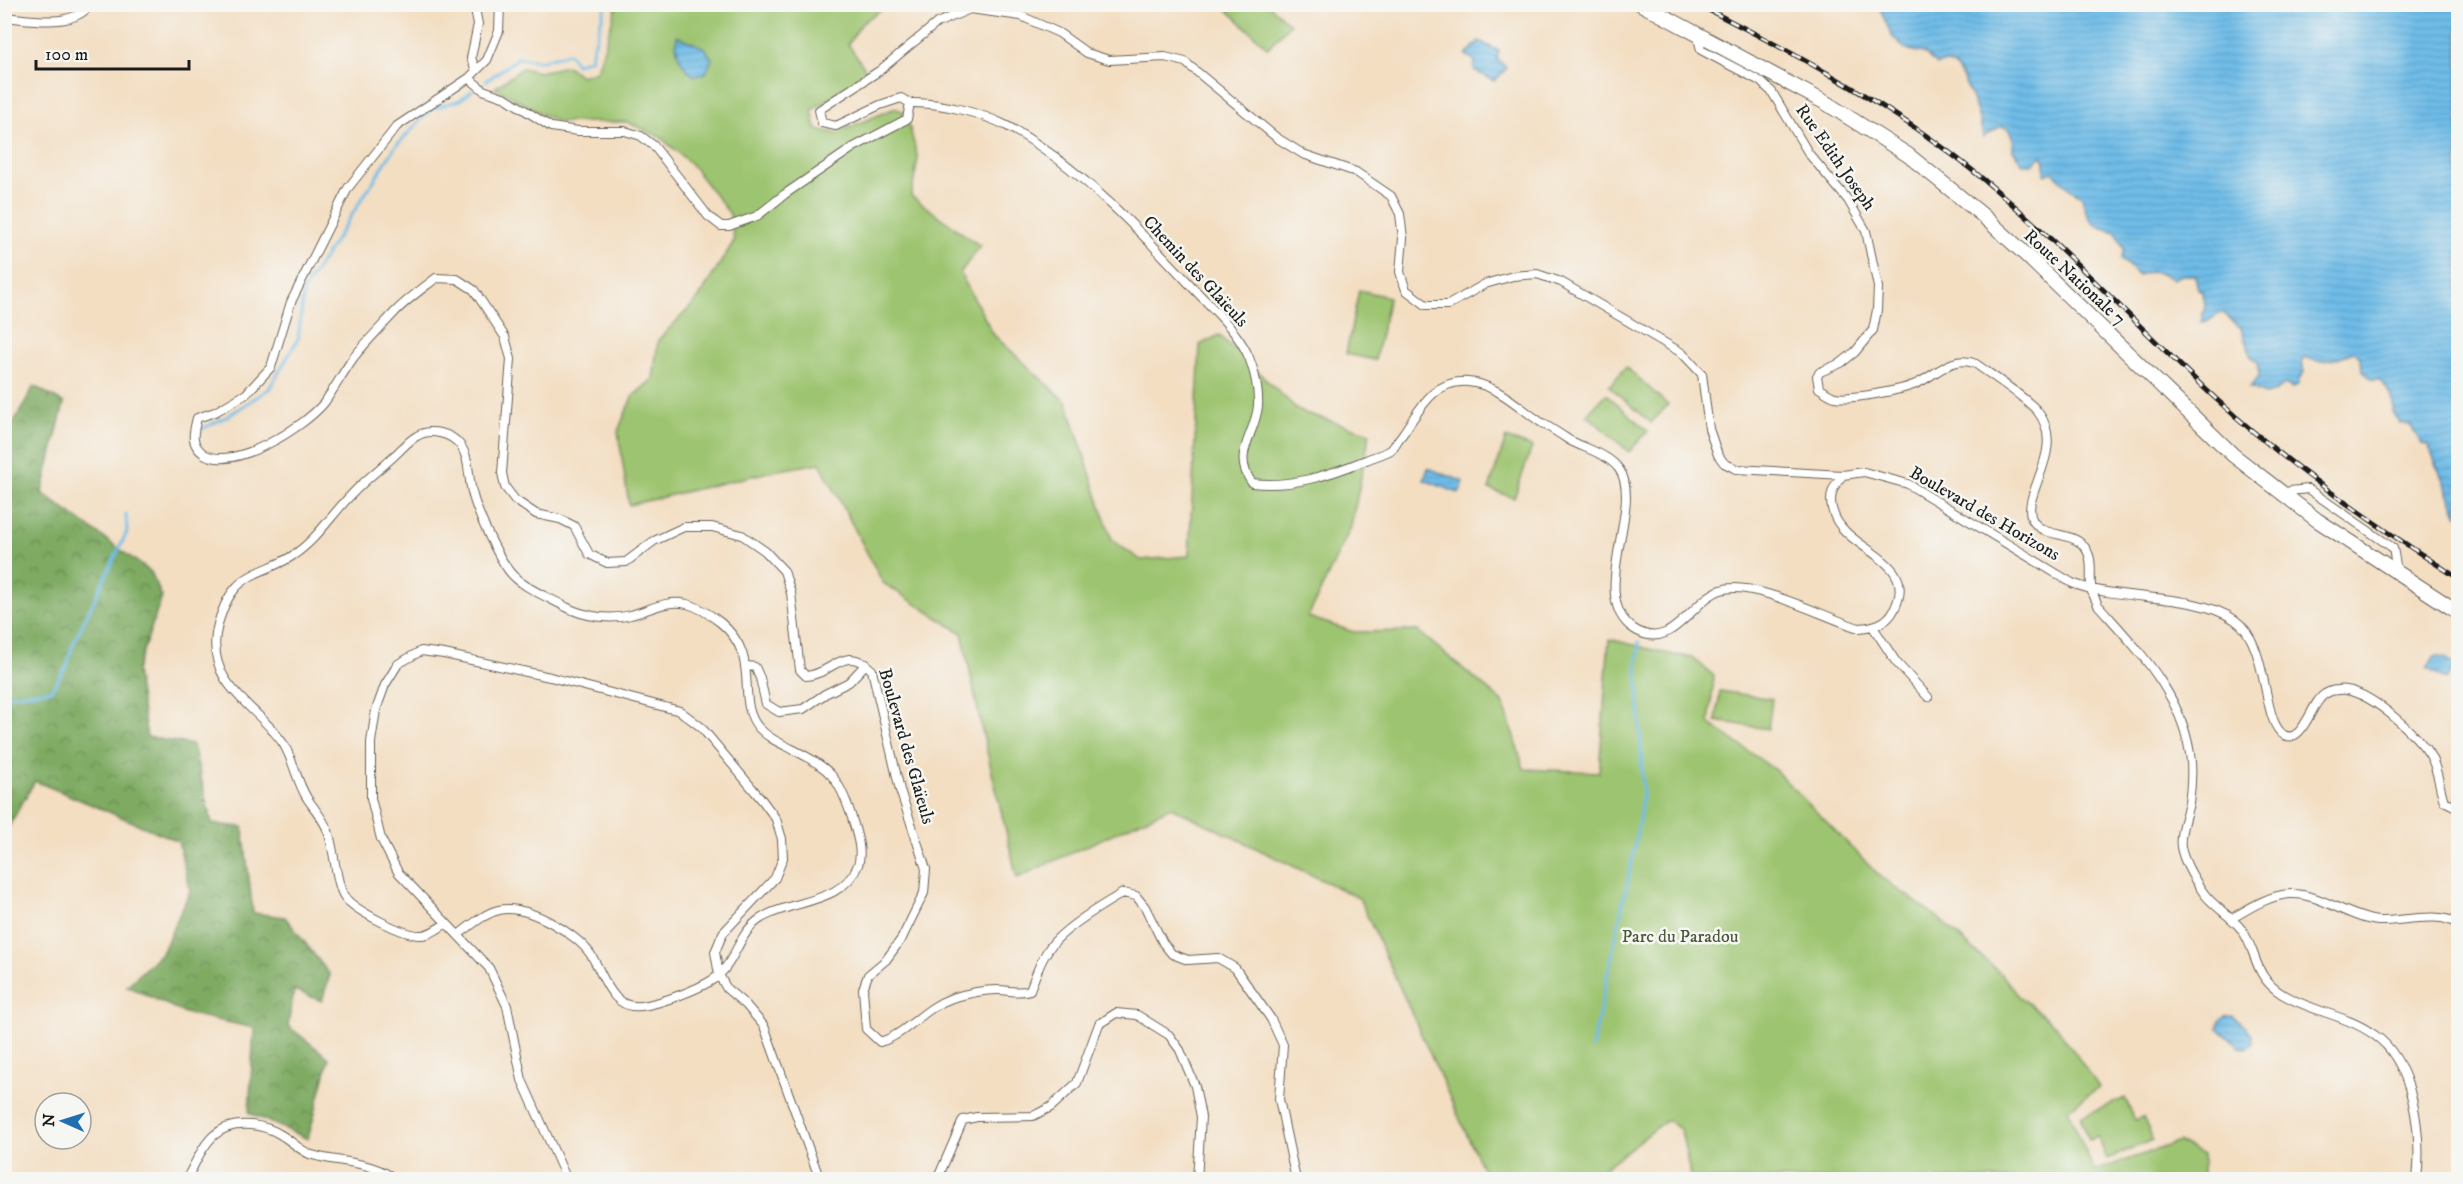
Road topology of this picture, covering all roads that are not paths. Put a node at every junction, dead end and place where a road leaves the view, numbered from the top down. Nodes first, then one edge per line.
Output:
1 (91, 4) edge
2 (474, 4) edge
3 (500, 4) edge
4 (1641, 4) edge
5 (1655, 4) edge
6 (4, 17) edge
7 (1700, 34) junction
8 (476, 70) junction
9 (469, 78) junction
10 (910, 103) junction
11 (1843, 475) junction
12 (2290, 491) junction
13 (2396, 565) junction
14 (2092, 591) junction
15 (2458, 605) edge
16 (2458, 612) edge
17 (1873, 627) junction
18 (866, 664) junction
19 (747, 666) junction
20 (1928, 697) dead end
21 (2458, 804) edge
22 (2231, 919) junction
23 (446, 923) junction
24 (2458, 925) edge
25 (458, 935) junction
26 (719, 975) junction
27 (186, 1179) edge
28 (396, 1179) edge
29 (567, 1179) edge
30 (820, 1179) edge
31 (937, 1179) edge
32 (1197, 1179) edge
33 (1296, 1179) edge
34 (2417, 1179) edge

1 - 6 street
2 - 8 street
3 - 8 street
4 - 7 main road, Route Nationale 7
5 - 12 main road, Route Nationale 7
7 - 14 street, Rue Edith Joseph
7 - 16 main road, Route Nationale 7
8 - 9 street
9 - 10 street
9 - 18 street, Boulevard des Glaïeuls
10 - 11 street, Boulevard des Horizons
10 - 17 street, Chemin des Glaïeuls
11 - 14 street, Boulevard des Horizons
11 - 17 street
12 - 13 main road, Route Nationale 7
12 - 13 street
13 - 15 main road, Route Nationale 7
14 - 21 street, Boulevard des Horizons
14 - 22 street
17 - 20 street
18 - 19 street
18 - 33 street, Boulevard des Glaïeuls
19 - 23 street
19 - 26 street
22 - 24 street
22 - 34 street
23 - 25 street
23 - 26 street
25 - 26 street
25 - 29 street
26 - 30 street
27 - 28 street
31 - 32 street

